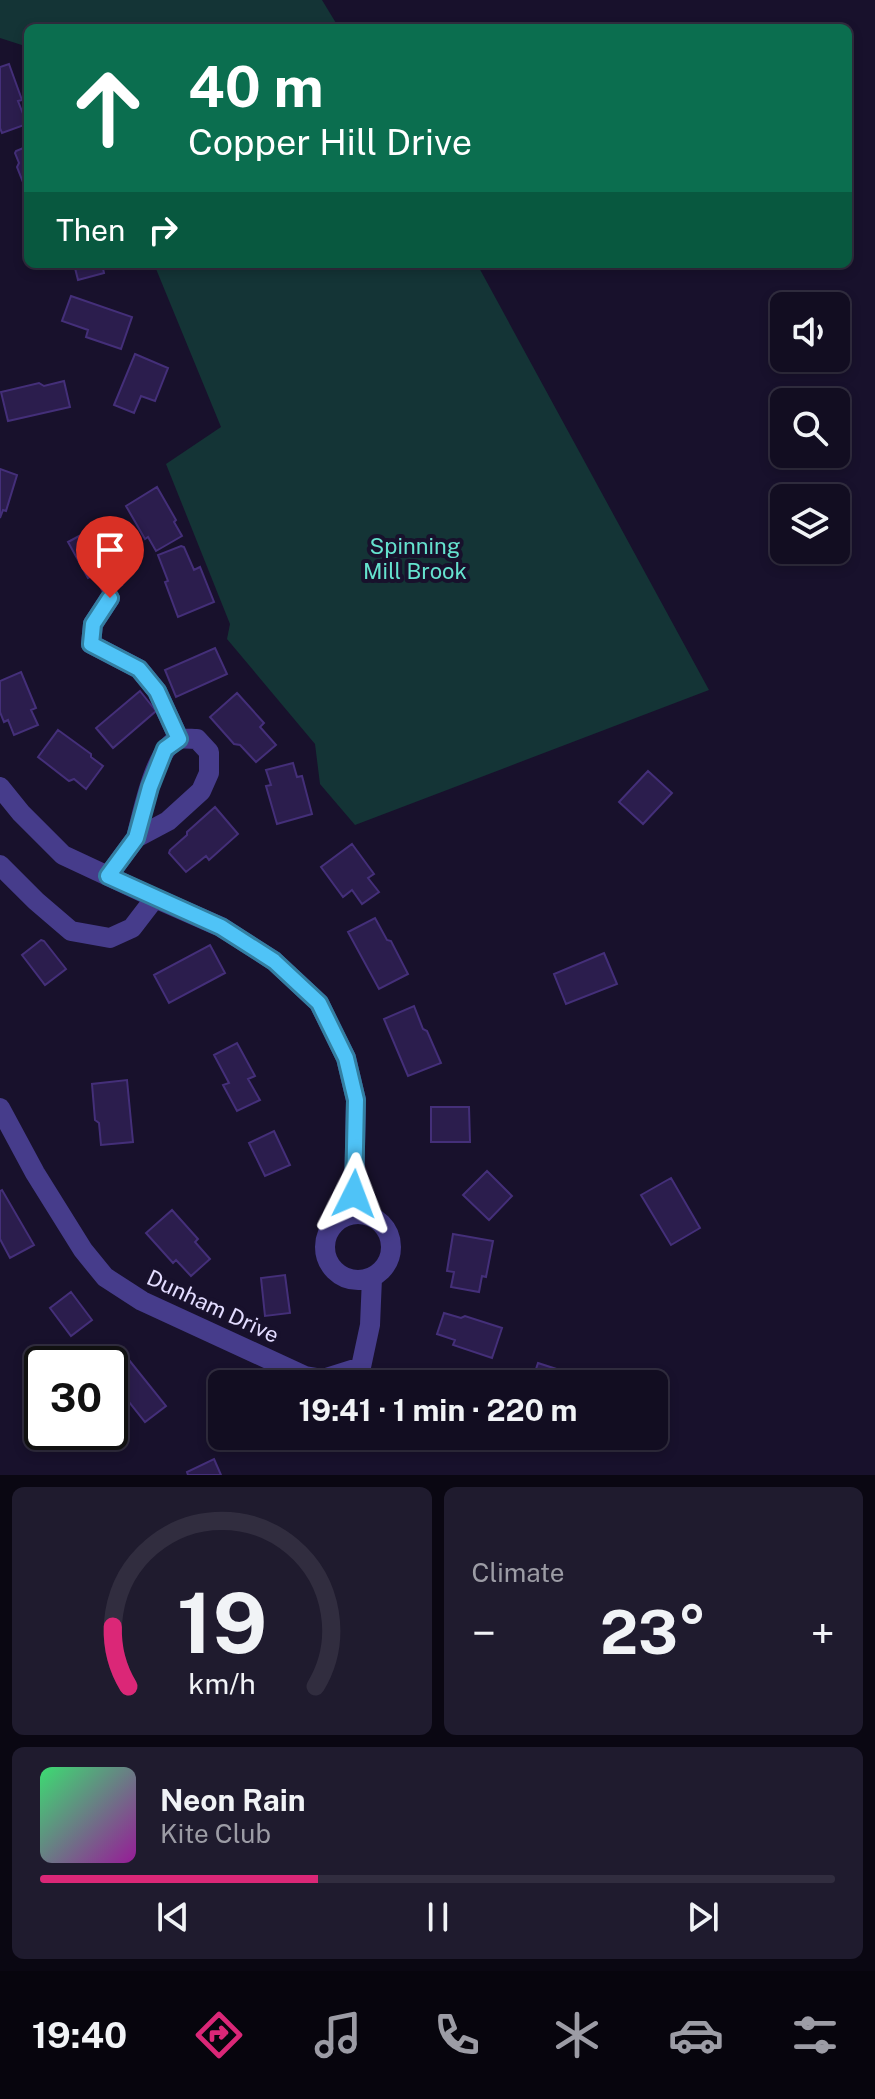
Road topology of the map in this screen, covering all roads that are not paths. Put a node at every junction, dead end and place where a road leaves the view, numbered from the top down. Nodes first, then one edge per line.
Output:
1 (110, 598) dead end
2 (179, 739) junction
3 (0, 787) edge
4 (136, 838) junction
5 (0, 865) edge
6 (108, 876) junction
7 (155, 898) junction
8 (0, 1108) edge
9 (357, 1214) junction
10 (372, 1278) junction

1 - 2 street
2 - 4 street
2 - 4 street
3 - 6 street
4 - 6 street
5 - 7 street
6 - 7 street
7 - 9 street
8 - 10 street, Dunham Drive
9 - 10 street, Dunham Drive
9 - 10 street

